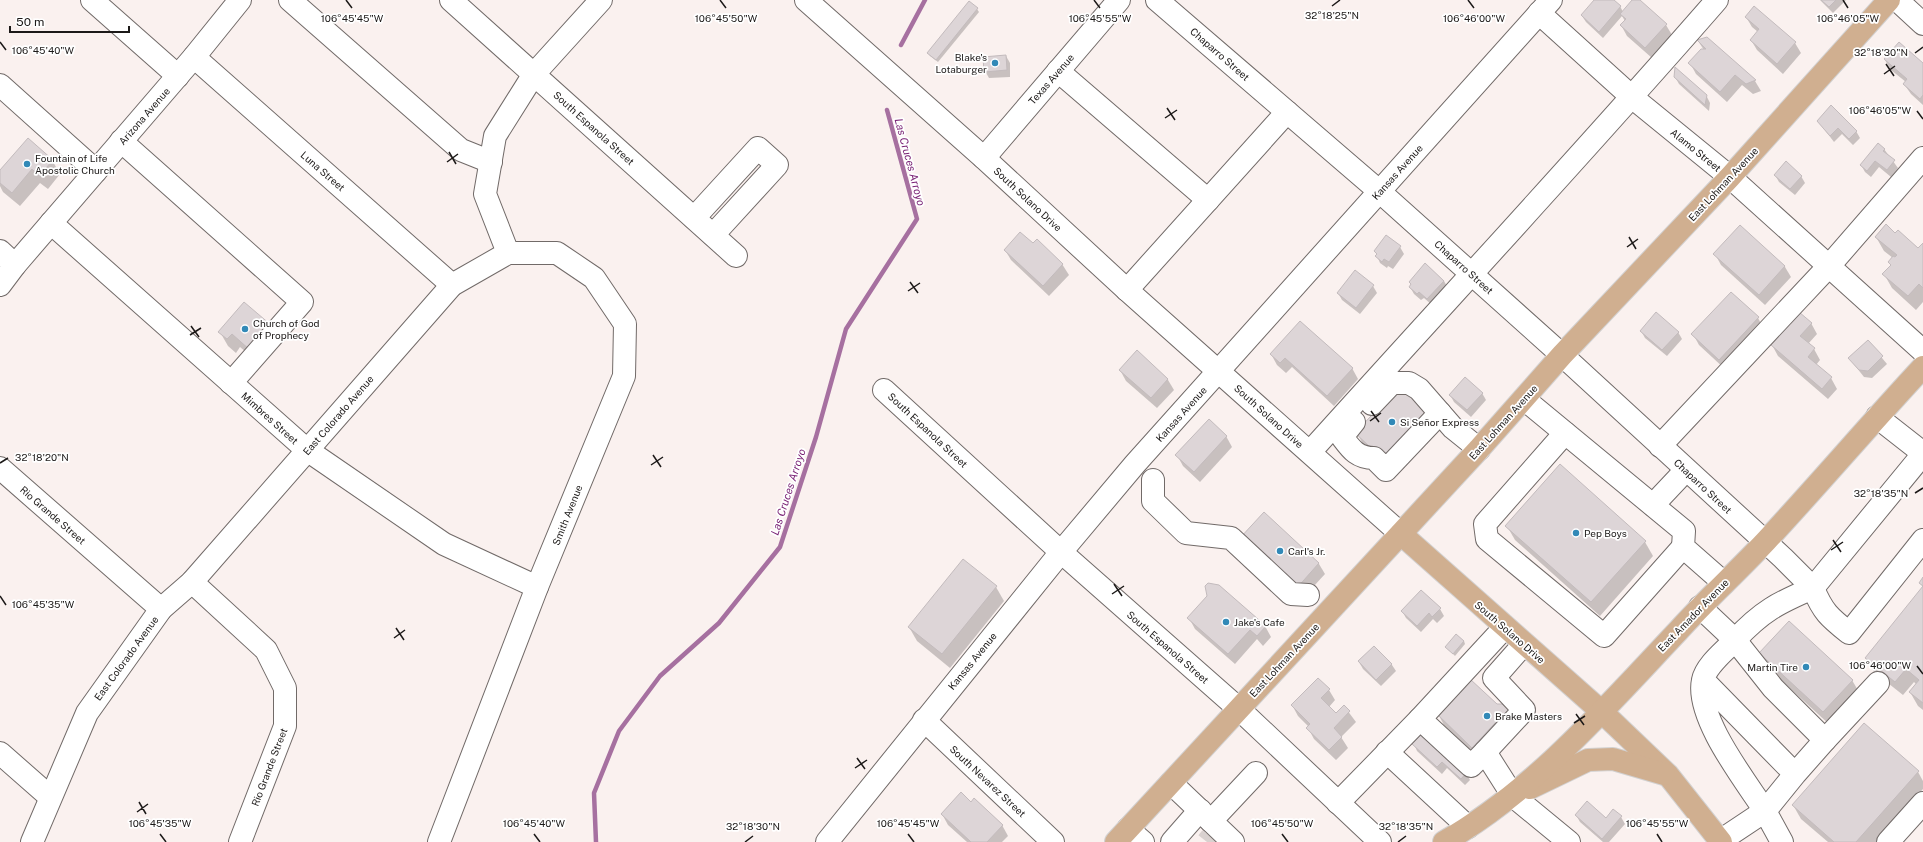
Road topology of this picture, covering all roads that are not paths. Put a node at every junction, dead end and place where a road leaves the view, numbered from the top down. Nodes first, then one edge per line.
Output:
1 (92, 0) edge
2 (240, 0) edge
3 (290, 0) edge
4 (452, 0) edge
5 (601, 0) edge
6 (806, 0) edge
7 (1119, 0) edge
8 (1157, 0) edge
9 (1717, 0) edge
10 (1889, 0) edge
11 (1897, 0) edge
12 (1545, 7) edge
13 (1923, 24) edge
14 (194, 57) junction
15 (1058, 71) junction
16 (534, 74) junction
17 (178, 76) junction
18 (0, 85) edge
19 (1633, 98) junction
20 (1287, 112) junction
21 (121, 141) junction
22 (984, 158) junction
23 (1923, 158) edge
24 (491, 162) junction
25 (96, 171) junction
26 (1730, 177) junction
27 (1380, 191) junction
28 (1208, 200) junction
29 (694, 218) junction
30 (51, 223) junction
31 (713, 235) junction
32 (508, 253) junction
33 (736, 256) dead end
34 (8, 258) edge
35 (1829, 266) junction
36 (1471, 273) junction
37 (0, 285) edge
38 (452, 285) junction
39 (1127, 290) junction
40 (1923, 351) edge
41 (1562, 355) junction
42 (1923, 367) edge
43 (1219, 371) junction
44 (231, 383) junction
45 (884, 390) dead end
46 (1524, 399) junction
47 (1440, 413) junction
48 (1877, 417) junction
49 (1353, 430) junction
50 (1565, 433) junction
51 (1660, 446) junction
52 (1479, 449) junction
53 (307, 450) junction
54 (1310, 452) junction
55 (1923, 454) edge
56 (0, 468) edge
57 (1686, 470) junction
58 (1331, 472) junction
59 (1153, 480) dead end
60 (1653, 504) junction
61 (1401, 534) junction
62 (1923, 540) edge
63 (1765, 542) junction
64 (1683, 547) junction
65 (1060, 552) junction
66 (192, 582) junction
67 (1724, 583) junction
68 (537, 587) junction
69 (1813, 588) junction
70 (1308, 595) dead end
71 (1700, 607) junction
72 (161, 609) junction
73 (1505, 627) junction
74 (1735, 640) junction
75 (1524, 644) junction
76 (1703, 680) junction
77 (1878, 683) dead end
78 (1239, 709) junction
79 (1602, 712) junction
80 (1420, 719) junction
81 (924, 720) junction
82 (1825, 740) junction
83 (1386, 752) junction
84 (1485, 752) junction
85 (0, 753) edge
86 (1256, 773) dead end
87 (1795, 774) junction
88 (1668, 775) junction
89 (1171, 783) junction
90 (1513, 796) junction
91 (50, 797) junction
92 (1338, 803) junction
93 (1923, 803) edge
94 (1765, 811) junction
95 (1468, 827) junction
96 (1215, 828) edge
97 (1129, 838) edge
98 (32, 842) edge
99 (240, 842) edge
100 (439, 842) edge
101 (828, 842) edge
102 (1053, 842) edge
103 (1172, 842) edge
104 (1380, 842) edge
105 (1444, 842) edge
106 (1569, 842) edge
107 (1720, 842) edge
108 (1782, 842) edge
109 (1888, 842) edge

1 - 17 street
2 - 14 street, Arizona Avenue
3 - 24 street
4 - 16 street, South Espanola Street
5 - 16 street
6 - 22 street, South Solano Drive
7 - 15 street, Texas Avenue
8 - 20 street, Chaparro Street
9 - 19 street
10 - 26 main road, East Lohman Avenue
11 - 13 street
12 - 19 street, Alamo Street
12 - 27 street, Kansas Avenue
14 - 17 street, Arizona Avenue
14 - 38 street, Luna Street
15 - 22 street, Texas Avenue
15 - 28 street
16 - 24 street
16 - 29 street, South Espanola Street
17 - 21 street, Arizona Avenue
18 - 25 street
19 - 26 street, Alamo Street
19 - 36 street
20 - 27 street, Chaparro Street
20 - 28 street
21 - 25 street, Arizona Avenue
21 - 44 street
22 - 39 street, South Solano Drive
23 - 35 street
24 - 32 street
25 - 30 street, Arizona Avenue
26 - 35 street, Alamo Street
26 - 41 main road, East Lohman Avenue
27 - 36 street, Chaparro Street
27 - 43 street, Kansas Avenue
28 - 39 street
29 - 31 street, South Espanola Street
29 - 31 street
30 - 34 street, Arizona Avenue
30 - 44 street, Mimbres Street
31 - 33 street, South Espanola Street
32 - 38 street, East Colorado Avenue
32 - 68 street, Smith Avenue
34 - 37 street, Arizona Avenue
35 - 40 street, Alamo Street
35 - 51 street
36 - 41 street, Chaparro Street
36 - 54 street
38 - 53 street, East Colorado Avenue
39 - 43 street, South Solano Drive
41 - 46 main road, East Lohman Avenue
41 - 51 street, Chaparro Street
42 - 48 main road, East Amador Avenue
43 - 54 street, South Solano Drive
43 - 65 street, Kansas Avenue
44 - 53 street, Mimbres Street
45 - 65 street, South Espanola Street
46 - 50 street
46 - 52 main road, East Lohman Avenue
47 - 49 street
47 - 49 street
47 - 52 street
48 - 55 street
48 - 63 main road, East Amador Avenue
49 - 58 street
50 - 60 street
50 - 64 street
51 - 57 street, Chaparro Street
52 - 61 main road, East Lohman Avenue
53 - 66 street, East Colorado Avenue
53 - 68 street, Mimbres Street
54 - 58 street, South Solano Drive
55 - 69 street
56 - 72 street, Rio Grande Street
57 - 60 street
57 - 63 street, Chaparro Street
58 - 61 street, South Solano Drive
59 - 70 street
60 - 64 street
61 - 73 main road, South Solano Drive
61 - 78 main road, East Lohman Avenue
62 - 69 street
63 - 67 main road, East Amador Avenue
63 - 69 street, Chaparro Street
64 - 67 street
65 - 78 street, South Espanola Street
65 - 81 street, Kansas Avenue
66 - 72 street, East Colorado Avenue
66 - 99 street, Rio Grande Street
67 - 71 main road, East Amador Avenue
68 - 100 street, Smith Avenue
69 - 74 street
71 - 74 street
71 - 79 main road, East Amador Avenue
72 - 91 street, East Colorado Avenue
73 - 75 main road, South Solano Drive
73 - 80 street
74 - 76 street
74 - 82 street
75 - 79 main road, South Solano Drive
75 - 84 street
76 - 87 street
76 - 94 street
77 - 82 street
78 - 89 main road, East Lohman Avenue
78 - 92 street, South Espanola Street
79 - 88 main road, South Solano Drive
79 - 90 main road, East Amador Avenue
80 - 83 street
80 - 84 street
81 - 101 street, Kansas Avenue
81 - 102 street, South Nevarez Street
82 - 87 street
83 - 92 street
83 - 95 street
84 - 90 street
85 - 91 street
86 - 96 street
87 - 94 street
88 - 90 main road
88 - 107 main road, South Solano Drive
89 - 96 street
89 - 97 main road, East Lohman Avenue
90 - 95 main road, East Amador Avenue
90 - 106 street
91 - 98 street, East Colorado Avenue
92 - 104 street, South Espanola Street
93 - 109 street
94 - 107 street
94 - 108 street
95 - 105 main road, East Amador Avenue
96 - 103 street

